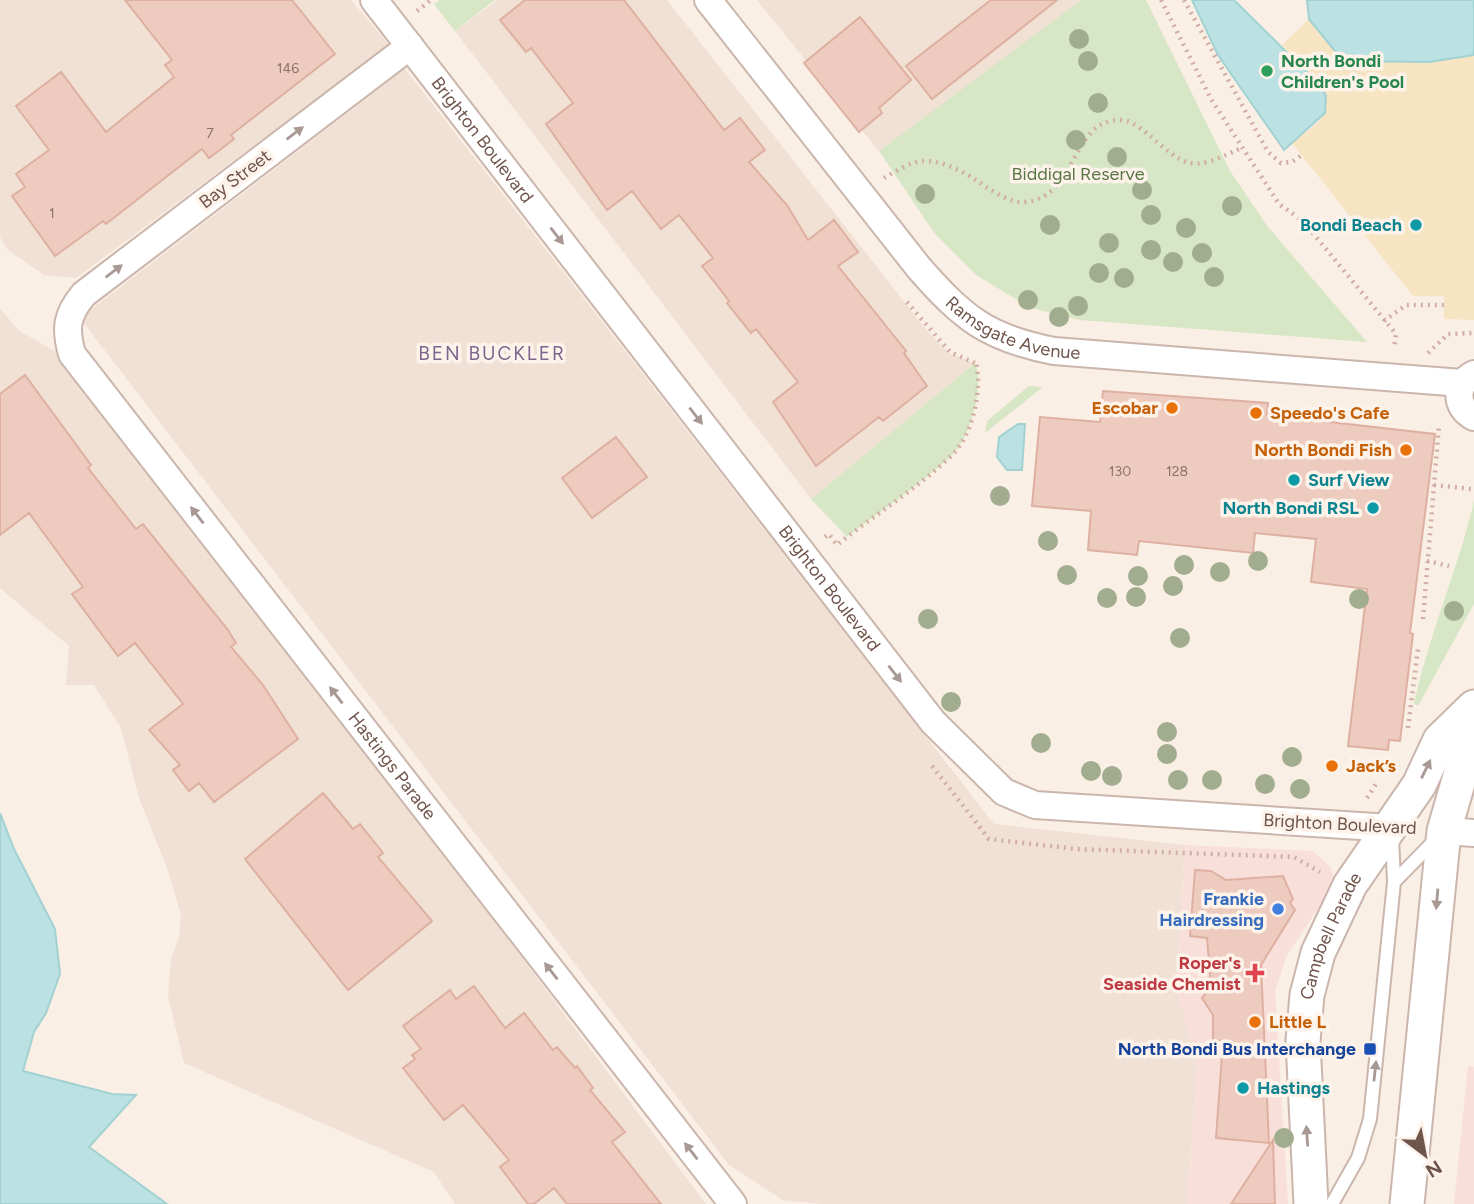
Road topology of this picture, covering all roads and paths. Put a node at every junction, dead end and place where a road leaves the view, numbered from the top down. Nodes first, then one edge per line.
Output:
1 (374, 0) edge
2 (708, 0) edge
3 (1161, 0) edge
4 (1184, 0) edge
5 (410, 46) junction
6 (1241, 148) junction
7 (1301, 155) dead end
8 (884, 178) dead end
9 (1444, 305) dead end
10 (67, 319) joint
11 (1384, 321) junction
12 (983, 329) junction
13 (1474, 332) edge
14 (1394, 348) dead end
15 (1468, 378) edge
16 (1427, 380) junction
17 (1474, 416) edge
18 (1434, 485) junction
19 (1471, 489) dead end
20 (802, 553) junction
21 (1427, 561) junction
22 (1448, 566) dead end
23 (1423, 619) dead end
24 (1418, 649) dead end
25 (1474, 707) edge
26 (1474, 728) edge
27 (1407, 734) dead end
28 (1391, 828) junction
29 (1459, 832) edge
30 (1394, 881) junction
31 (733, 1204) edge
32 (1311, 1204) edge
33 (1332, 1204) edge
34 (1408, 1204) edge

1 - 5 street, Brighton Boulevard
2 - 12 street, Ramsgate Avenue
3 - 6 path
4 - 7 path
10 -> 5 street, Bay Street
5 -> 20 street, Brighton Boulevard
6 - 8 path
6 - 11 path
9 - 11 path
31 -> 10 street, Hastings Parade
11 - 14 path
12 - 16 street, Ramsgate Avenue
12 - 20 path
13 - 16 path
15 - 16 street, Ramsgate Avenue
15 - 17 street
16 - 18 path
18 - 19 path
18 - 21 path
20 -> 28 street, Brighton Boulevard
21 - 22 path
21 - 23 path
24 - 27 path
28 -> 25 street, Campbell Parade
26 - 29 street
28 - 29 street, Brighton Boulevard
28 - 30 lane
32 -> 28 street, Campbell Parade
29 - 30 lane
29 -> 34 street
33 -> 30 lane

